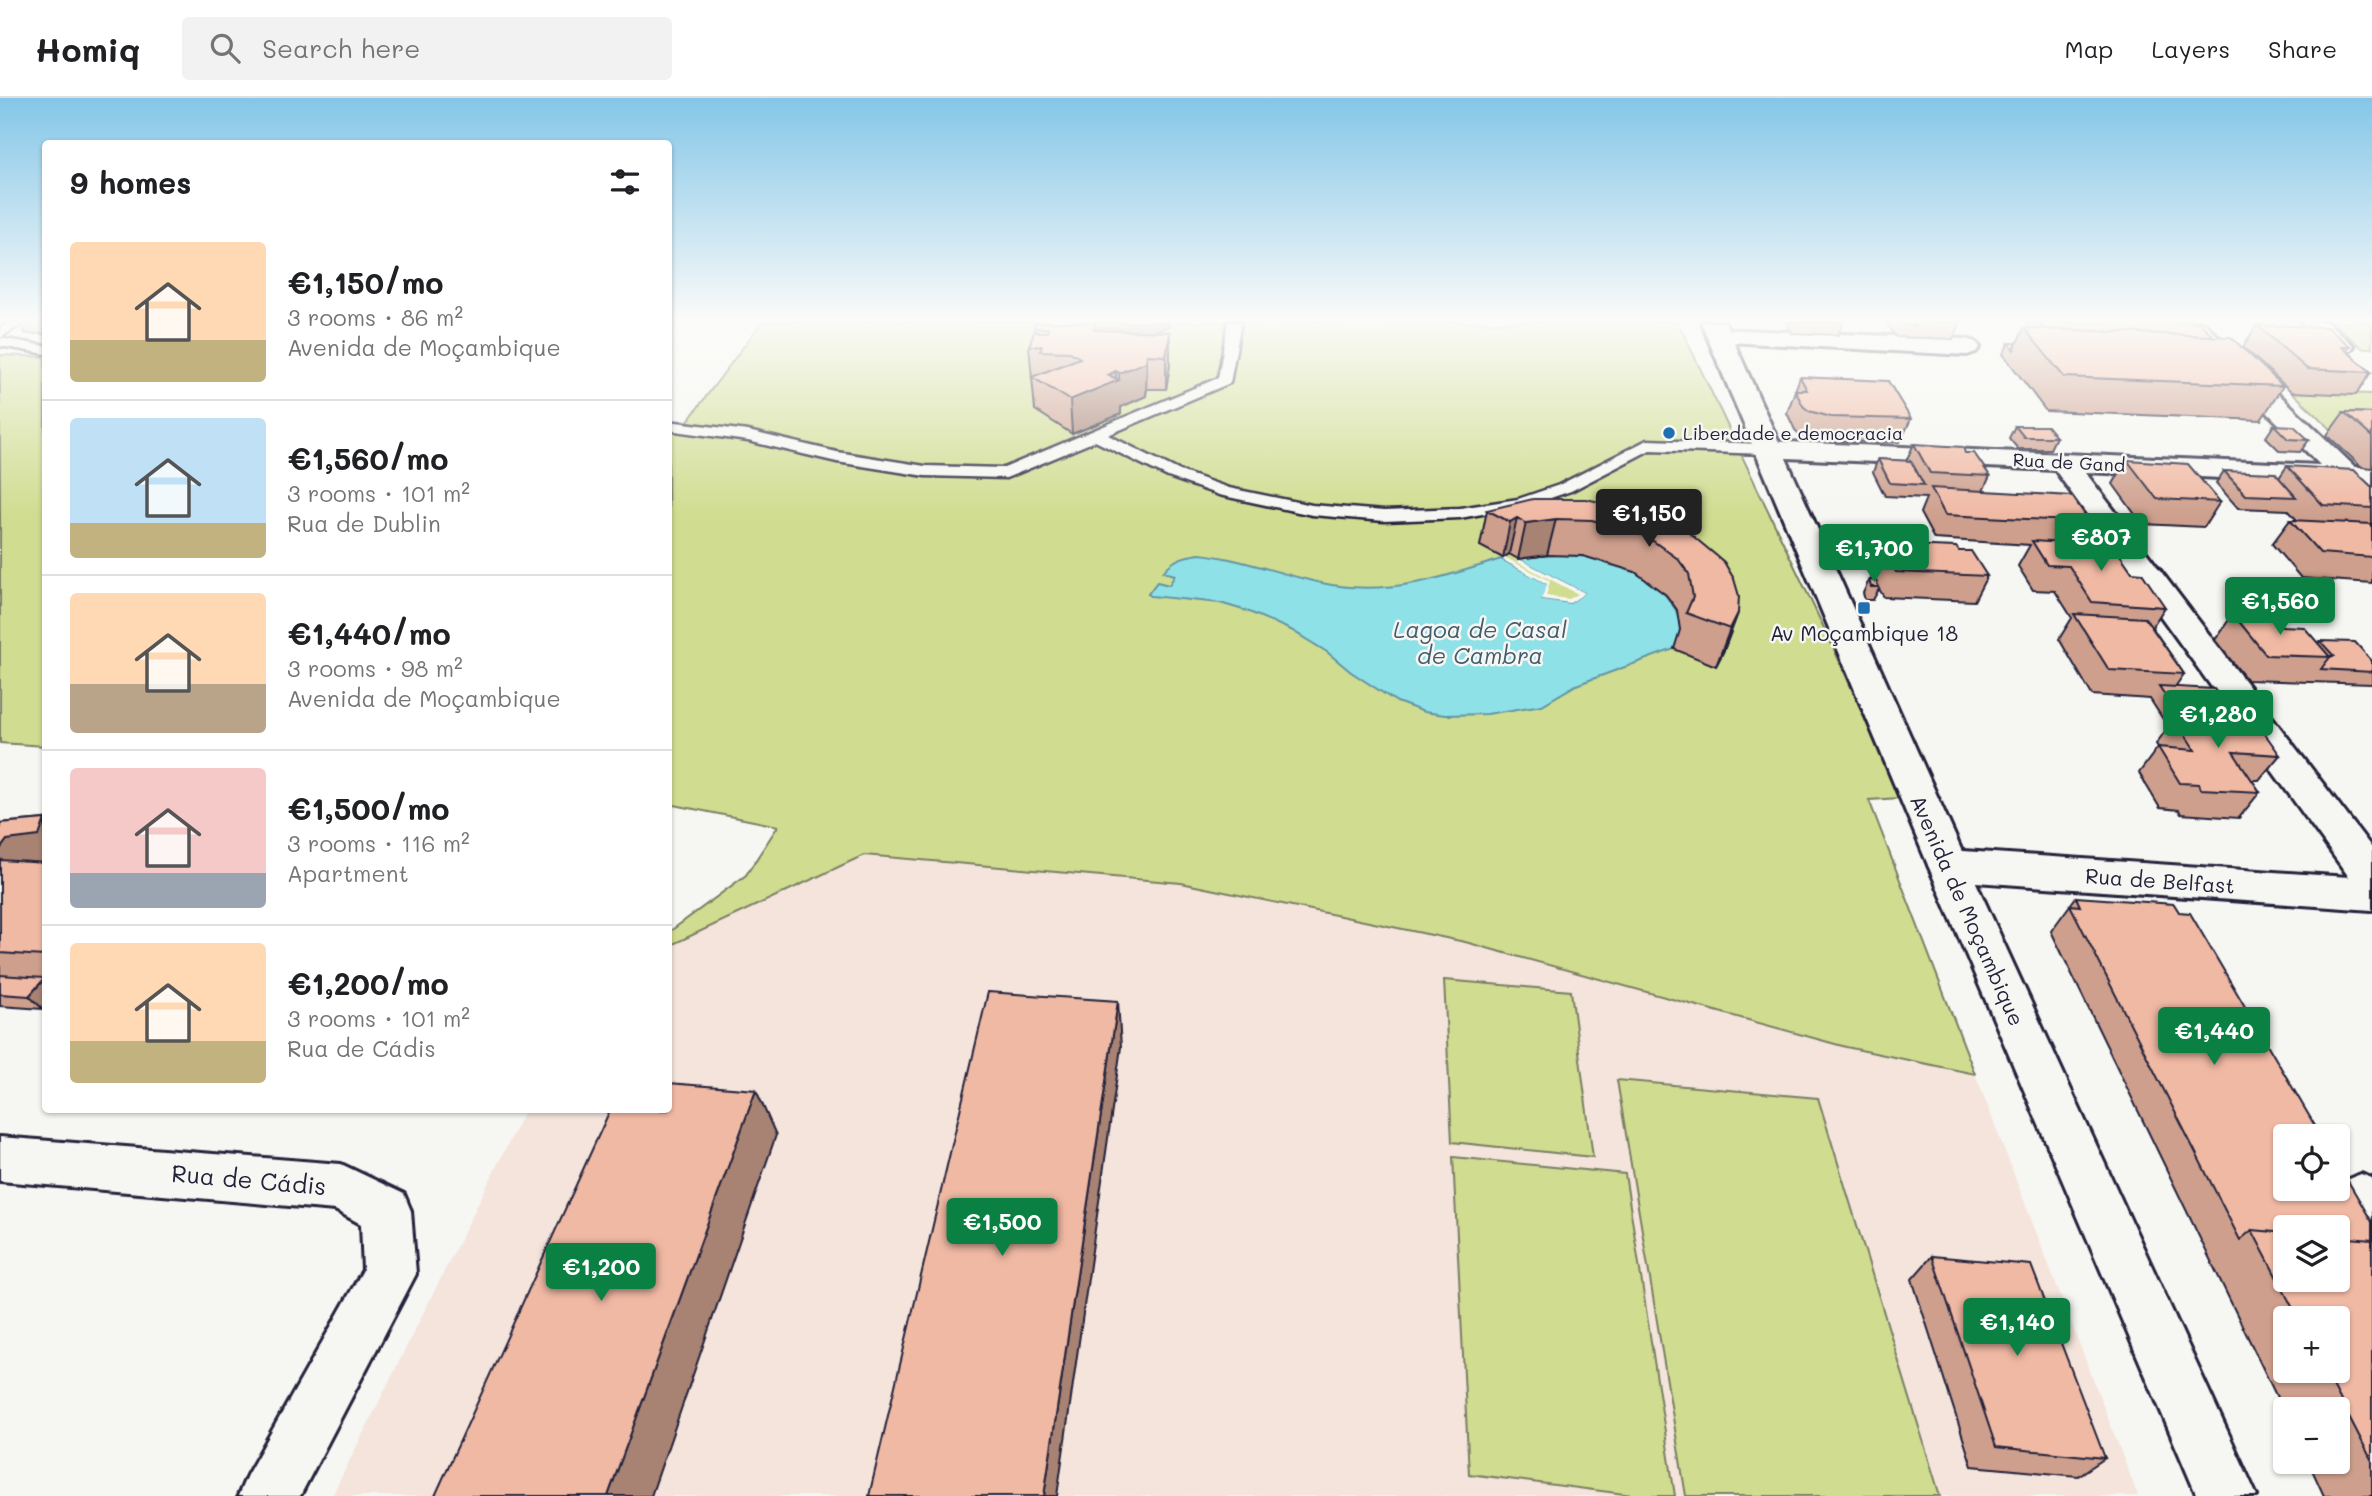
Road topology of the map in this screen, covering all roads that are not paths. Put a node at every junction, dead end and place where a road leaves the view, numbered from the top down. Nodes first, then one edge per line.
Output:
1 (1208, 387) edge
2 (1740, 387) edge
3 (2260, 387) edge
4 (672, 426) edge
5 (1096, 435) junction
6 (1766, 449) junction
7 (2063, 462) junction
8 (2359, 476) edge
9 (2372, 500) edge
10 (1948, 865) junction
11 (2372, 878) edge
12 (2372, 894) edge
13 (0, 1159) edge
14 (268, 1496) edge
15 (2227, 1496) edge

1 - 5 lane
2 - 6 street, Avenida de Moçambique
3 - 8 street
4 - 5 lane
5 - 6 lane
6 - 7 street, Rua de Gand
6 - 10 street, Avenida de Moçambique
7 - 8 street, Rua de Gand
7 - 11 street
8 - 9 street
10 - 12 street, Rua de Belfast
10 - 15 street, Avenida de Moçambique
13 - 14 street, Rua de Cádis

